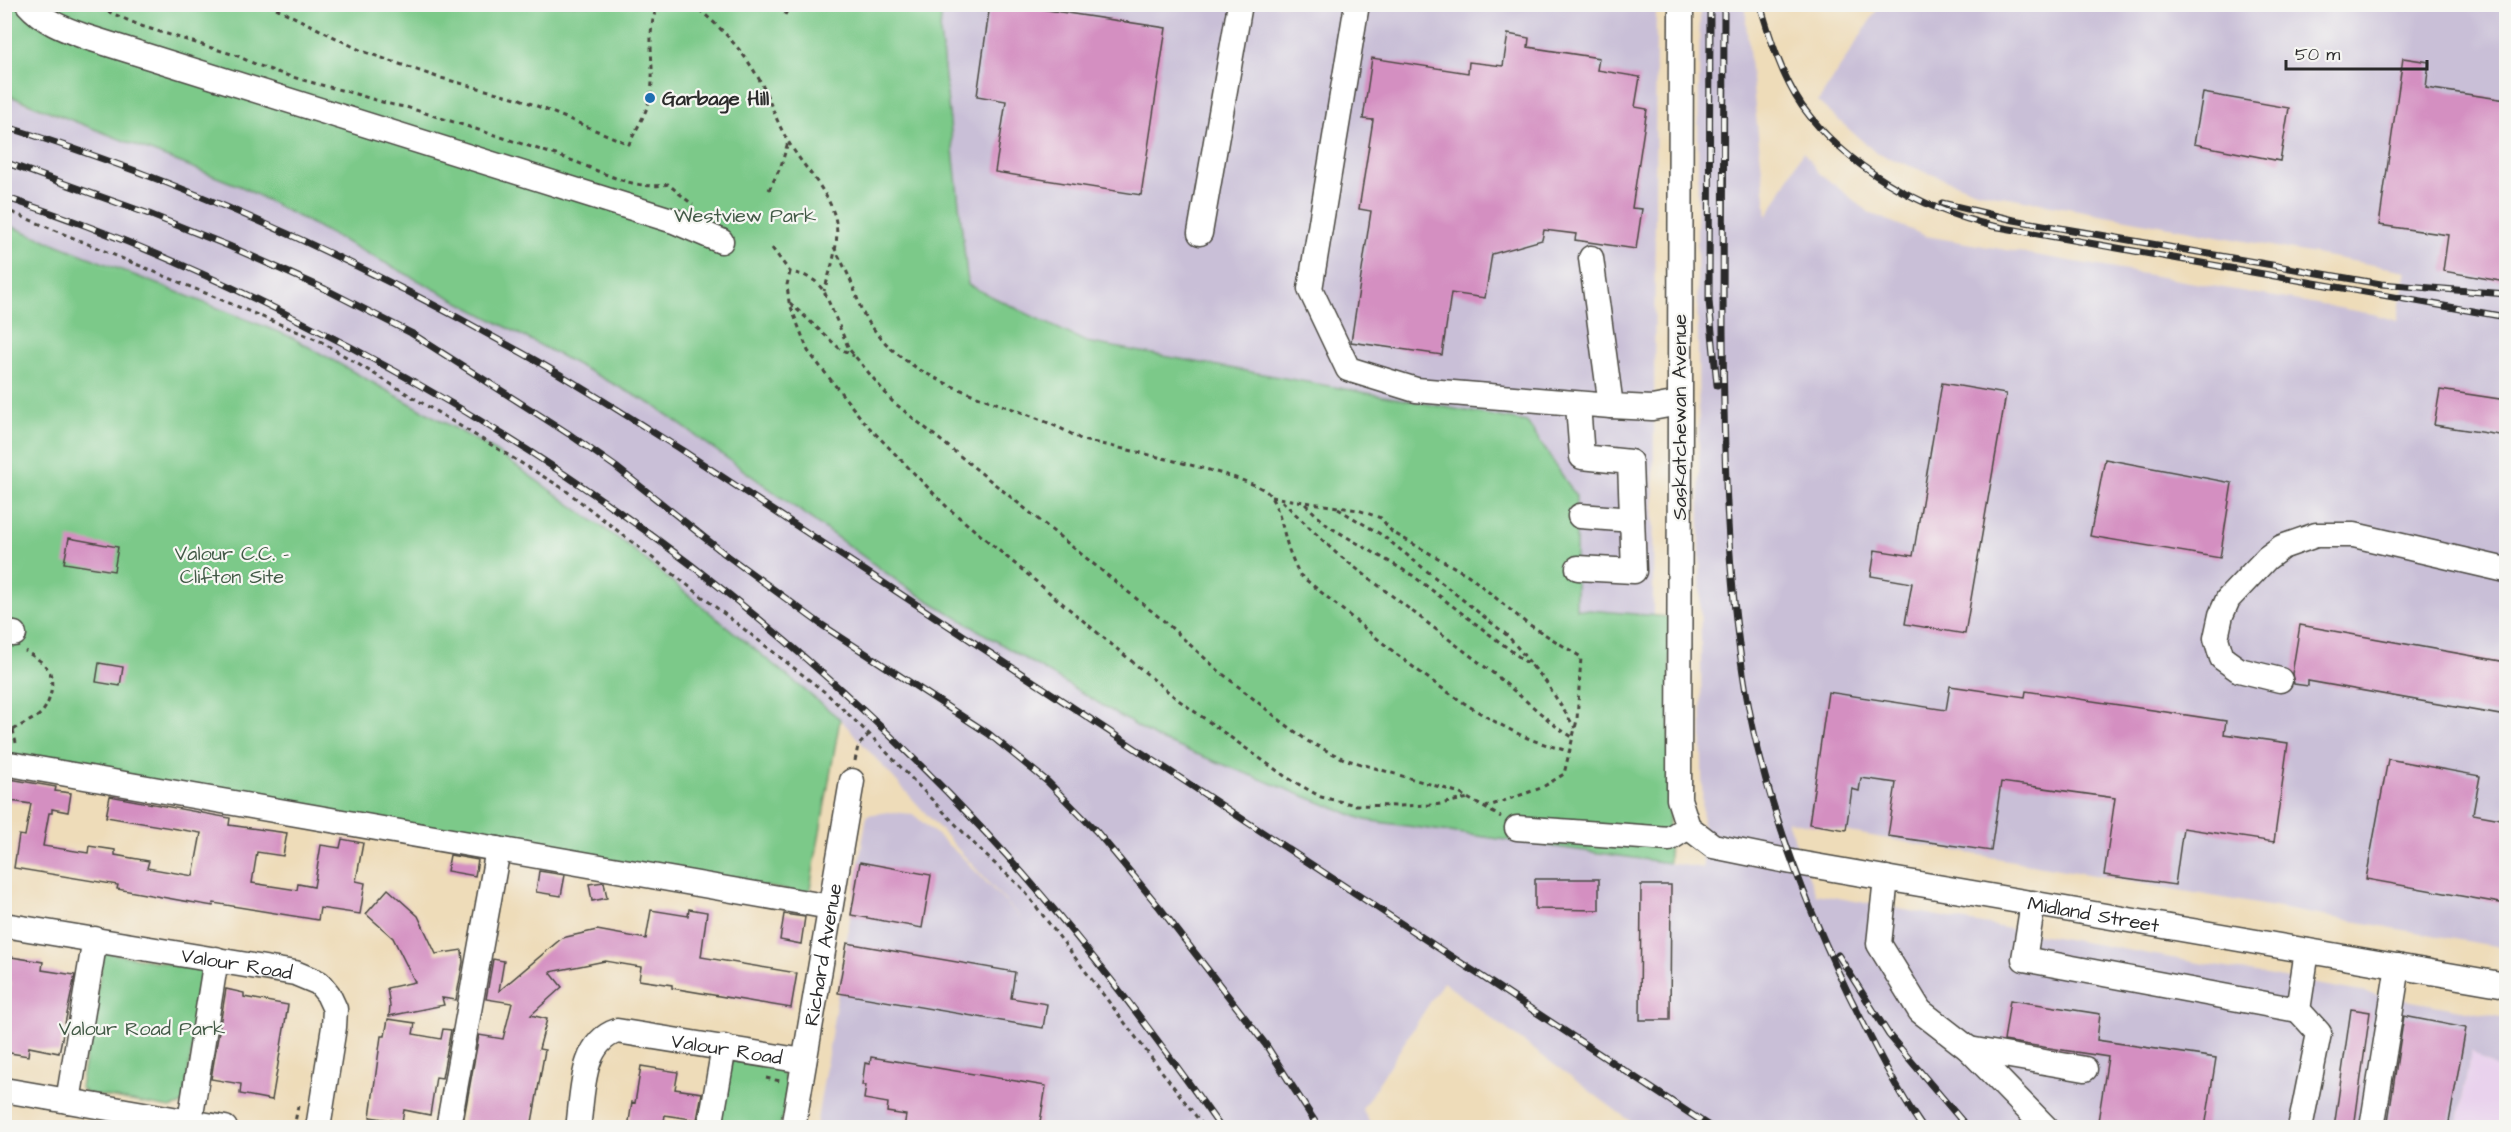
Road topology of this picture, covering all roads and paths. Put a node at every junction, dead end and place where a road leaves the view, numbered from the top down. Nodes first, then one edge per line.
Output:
1 (28, 4) edge
2 (91, 4) edge
3 (268, 4) edge
4 (659, 4) edge
5 (692, 4) edge
6 (790, 4) edge
7 (1240, 4) edge
8 (1357, 4) edge
9 (1680, 4) edge
10 (785, 15) dead end
11 (788, 142) junction
12 (769, 190) dead end
13 (4, 210) edge
14 (700, 212) dead end
15 (1200, 233) dead end
16 (721, 241) dead end
17 (834, 247) junction
18 (772, 248) dead end
19 (1591, 258) dead end
20 (790, 272) junction
21 (824, 291) junction
22 (789, 302) junction
23 (856, 357) junction
24 (1679, 403) junction
25 (1578, 405) junction
26 (1611, 405) junction
27 (1270, 497) junction
28 (1281, 500) junction
29 (1304, 504) junction
30 (1337, 508) junction
31 (1580, 516) dead end
32 (1632, 520) junction
33 (1578, 568) dead end
34 (2506, 570) edge
35 (12, 638) edge
36 (1539, 672) junction
37 (2280, 680) dead end
38 (1576, 729) junction
39 (13, 730) dead end
40 (869, 734) junction
41 (1574, 738) junction
42 (1571, 752) junction
43 (4, 763) edge
44 (852, 781) joint
45 (1469, 798) junction
46 (1486, 807) junction
47 (1688, 827) junction
48 (1517, 828) joint
49 (498, 849) junction
50 (1886, 878) junction
51 (2032, 903) junction
52 (830, 907) junction
53 (4, 925) edge
54 (95, 939) junction
55 (2307, 951) junction
56 (216, 959) junction
57 (2398, 966) junction
58 (2506, 985) edge
59 (2298, 1010) junction
60 (724, 1047) junction
61 (1969, 1049) junction
62 (804, 1061) junction
63 (2085, 1070) dead end
64 (4, 1090) edge
65 (68, 1101) junction
66 (190, 1121) junction
67 (225, 1128) edge
68 (318, 1128) edge
69 (448, 1128) edge
70 (578, 1128) edge
71 (710, 1128) edge
72 (793, 1128) edge
73 (1205, 1128) edge
74 (2046, 1128) edge
75 (2300, 1128) edge
76 (2372, 1128) edge

1 - 16 street
2 - 14 path
3 - 4 path
5 - 11 path
6 - 10 path
7 - 15 street
8 - 25 street
9 - 24 street, Saskatchewan Avenue
11 - 12 path
11 - 17 path
13 - 40 path
17 - 21 path
17 - 27 path
18 - 20 path
19 - 26 street
20 - 21 path
20 - 22 path
21 - 23 path
22 - 23 path
22 - 45 path
23 - 45 path
24 - 26 street
24 - 47 street, Saskatchewan Avenue
25 - 26 street
25 - 32 street
27 - 28 path
27 - 42 path
28 - 29 path
28 - 41 path
29 - 30 path
29 - 36 path
30 - 36 path
30 - 38 path
31 - 32 street
32 - 33 street
34 - 37 street
35 - 39 path
36 - 38 path
38 - 41 path
40 - 44 path
40 - 73 path
41 - 42 path
42 - 46 path
43 - 49 street
44 - 52 street, Richard Avenue
45 - 46 path
46 - 48 path
47 - 48 street
47 - 50 street, Midland Street
49 - 52 street
49 - 69 street
50 - 51 street, Midland Street
50 - 61 street
51 - 55 street, Midland Street
51 - 59 street
52 - 62 street, Richard Avenue
53 - 54 street, Valour Road
54 - 56 street, Valour Road
54 - 65 street
55 - 57 street, Midland Street
55 - 59 street
56 - 66 street
56 - 68 street, Valour Road
57 - 58 street, Midland Street
57 - 76 street
59 - 75 street
60 - 62 street, Valour Road
60 - 70 street, Valour Road
60 - 71 street
61 - 63 street
61 - 74 street
62 - 72 street, Richard Avenue
64 - 65 street
65 - 66 street
66 - 67 street

